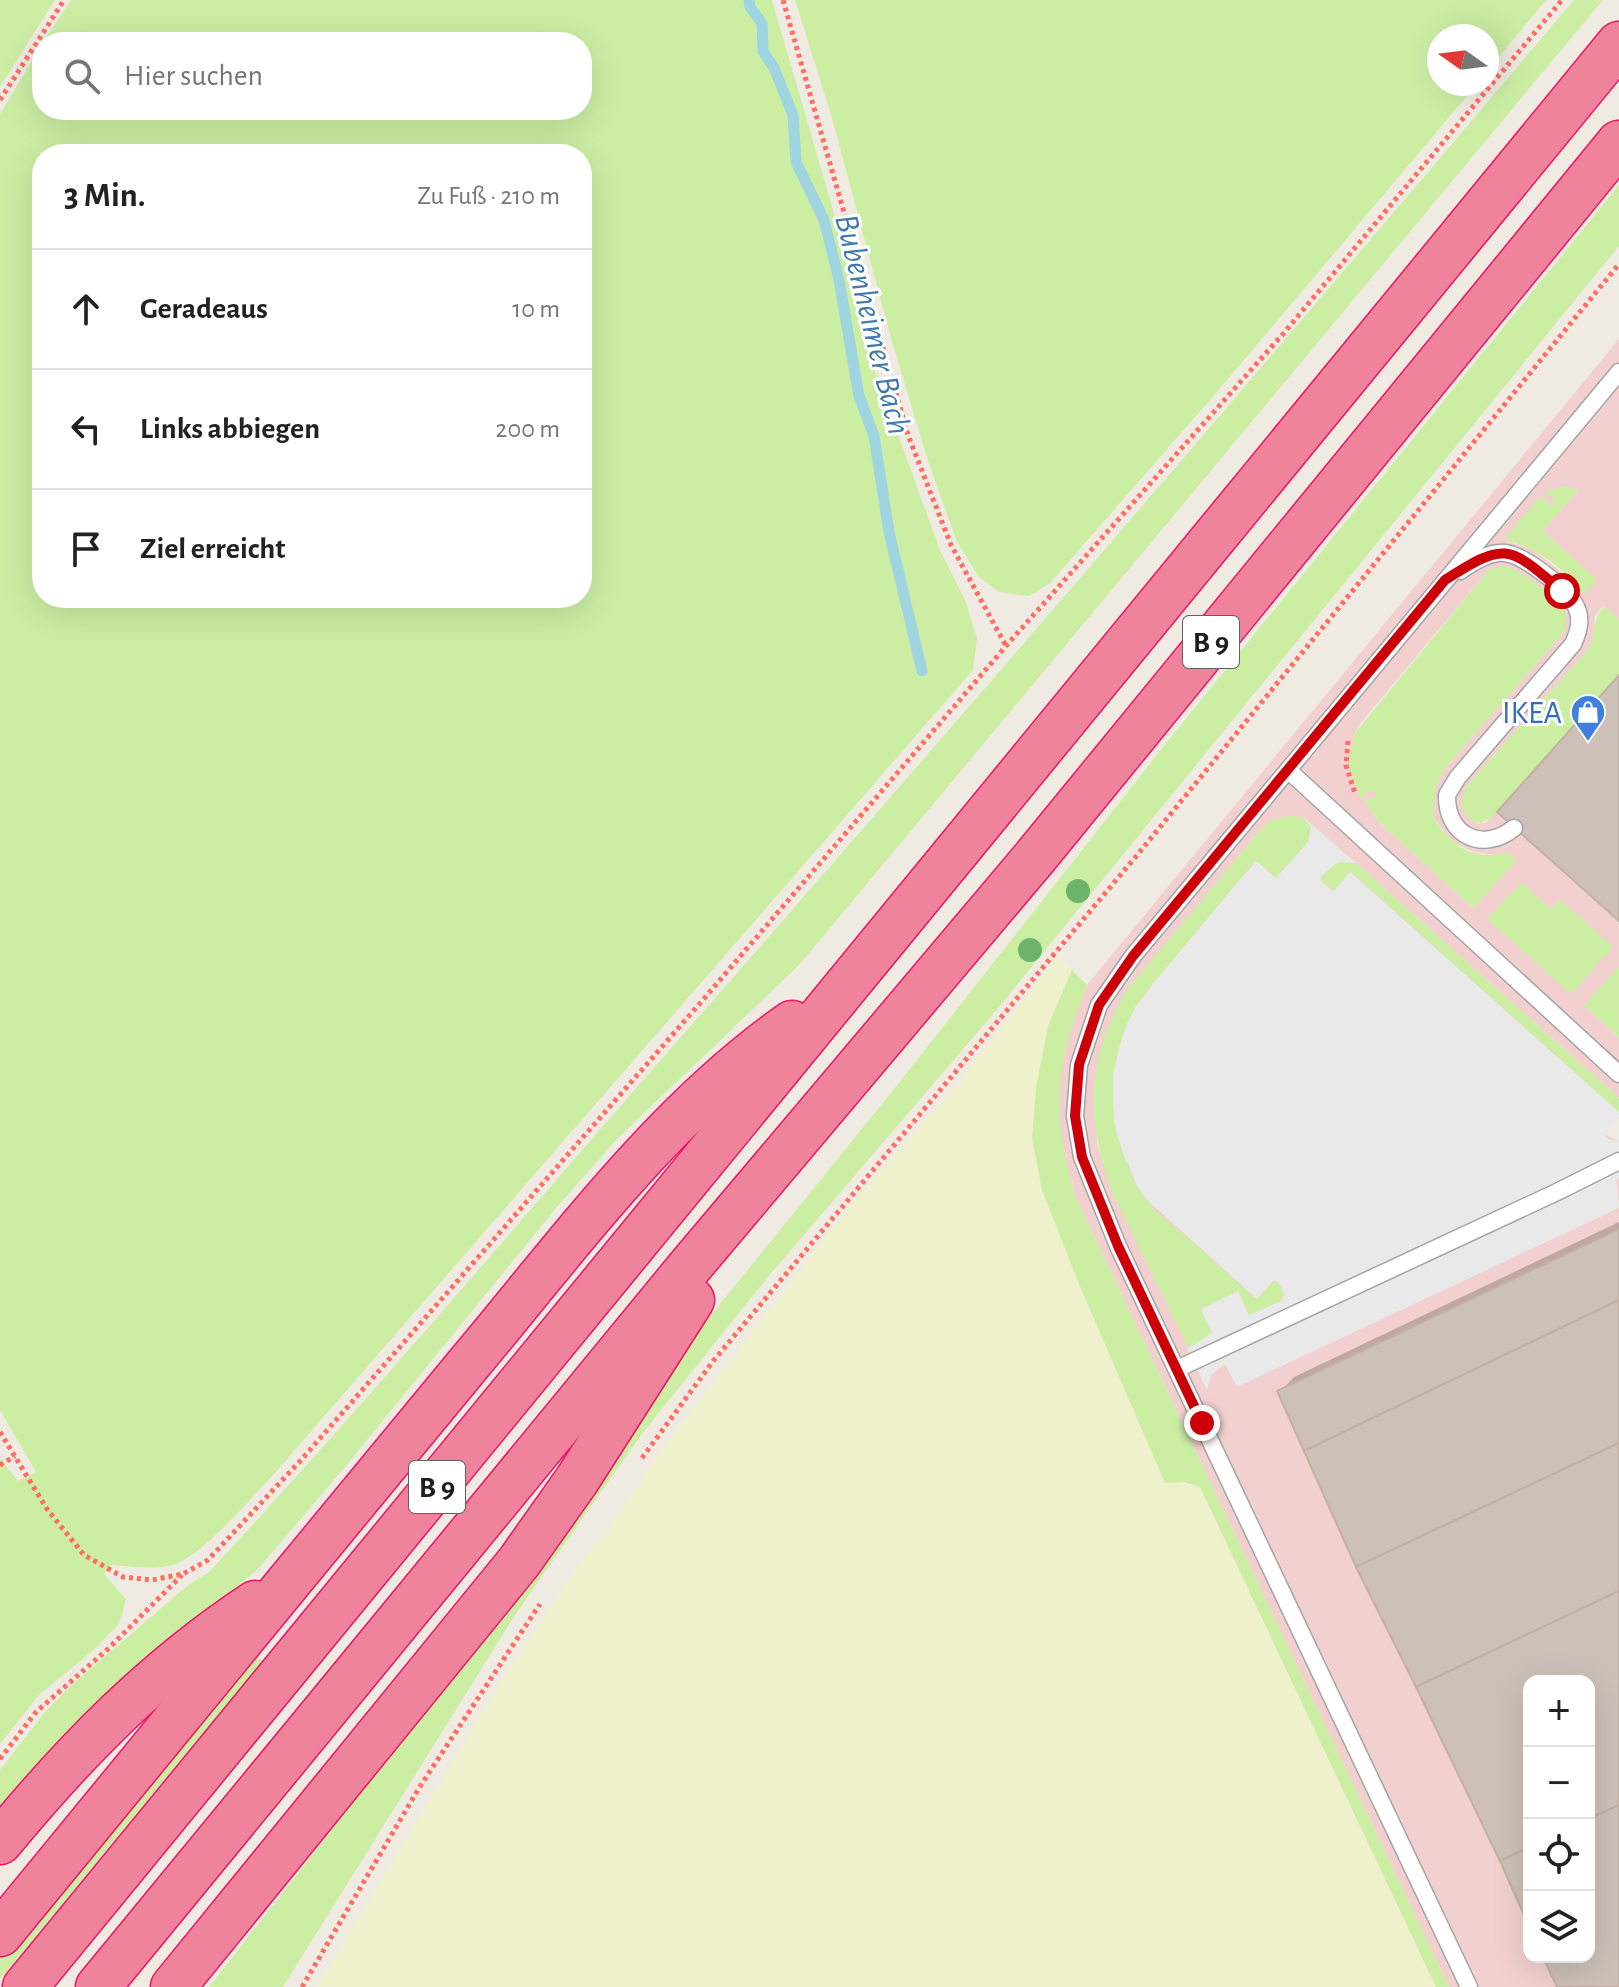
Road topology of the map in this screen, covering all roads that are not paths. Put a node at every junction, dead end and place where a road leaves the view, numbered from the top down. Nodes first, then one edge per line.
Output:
1 (1619, 44) edge
2 (1619, 143) edge
3 (1619, 372) edge
4 (1445, 580) junction
5 (1288, 770) junction
6 (1514, 828) dead end
7 (847, 985) junction
8 (1619, 1074) edge
9 (798, 1138) junction
10 (1619, 1161) edge
11 (1177, 1369) junction
12 (294, 1578) junction
13 (0, 1842) edge
14 (0, 1934) edge
15 (25, 1987) edge
16 (98, 1987) edge
17 (173, 1987) edge
18 (1469, 1987) edge

1 - 7 highway, B 9
2 - 9 highway, B 9
3 - 4 lane
4 - 5 lane
4 - 6 lane
5 - 8 lane
5 - 11 lane
7 - 12 highway
7 - 15 highway, B 9
9 - 16 highway, B 9
9 - 17 highway
10 - 11 lane
11 - 18 lane
12 - 13 highway
12 - 14 highway

